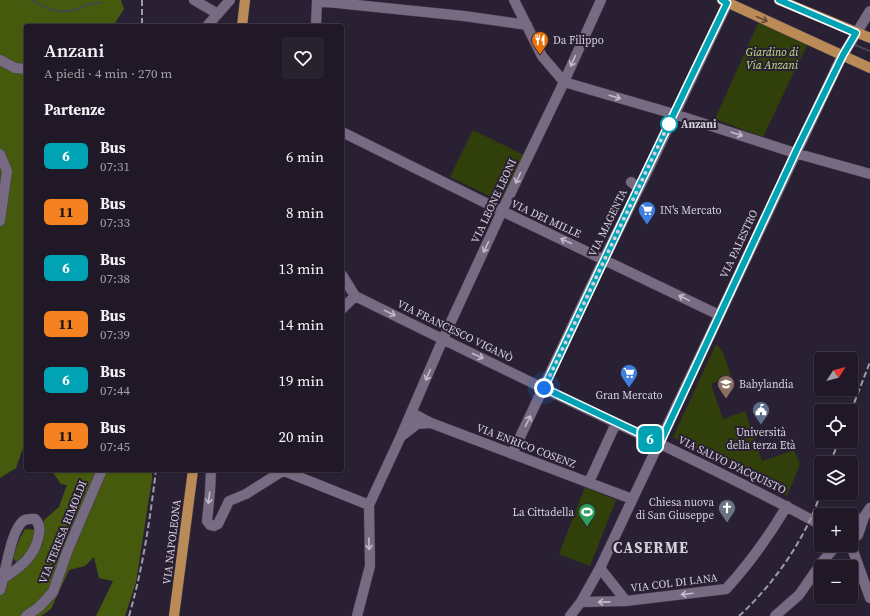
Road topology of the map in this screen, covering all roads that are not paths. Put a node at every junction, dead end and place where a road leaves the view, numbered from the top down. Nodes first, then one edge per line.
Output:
1 (194, 0) edge
2 (230, 0) edge
3 (246, 0) edge
4 (514, 0) edge
5 (601, 0) edge
6 (779, 0) edge
7 (317, 1) edge
8 (726, 1) edge
9 (870, 11) edge
10 (218, 14) junction
11 (209, 24) edge
12 (242, 24) edge
13 (316, 24) edge
14 (526, 25) junction
15 (854, 35) junction
16 (870, 38) edge
17 (844, 53) junction
18 (0, 60) edge
19 (870, 68) edge
20 (24, 69) edge
21 (564, 82) junction
22 (674, 114) junction
23 (344, 133) edge
24 (795, 153) junction
25 (0, 154) edge
26 (870, 174) edge
27 (631, 182) dead end
28 (639, 188) junction
29 (502, 211) junction
30 (0, 221) edge
31 (604, 259) junction
32 (344, 278) edge
33 (355, 296) junction
34 (344, 307) edge
35 (719, 315) junction
36 (443, 339) junction
37 (544, 388) junction
38 (412, 413) junction
39 (431, 423) junction
40 (616, 423) junction
41 (401, 436) junction
42 (660, 443) junction
43 (512, 454) junction
44 (101, 472) edge
45 (193, 472) edge
46 (211, 472) edge
47 (282, 472) edge
48 (287, 472) edge
49 (589, 482) junction
50 (632, 499) junction
51 (368, 504) junction
52 (787, 506) junction
53 (870, 508) edge
54 (864, 517) junction
55 (814, 521) edge
56 (858, 521) edge
57 (858, 530) edge
58 (831, 552) edge
59 (855, 552) edge
60 (600, 568) junction
61 (4, 578) junction
62 (0, 590) edge
63 (870, 598) edge
64 (626, 601) junction
65 (581, 602) junction
66 (26, 616) edge
67 (174, 616) edge
68 (357, 616) edge
69 (570, 616) edge
70 (775, 616) edge

1 - 10 street
2 - 10 street
3 - 12 main road
4 - 14 street
5 -> 21 street, VIA LEONE LEONI
6 - 15 main road
7 - 13 street
7 - 14 street
8 -> 17 main road
8 - 22 street, VIA MAGENTA
9 - 15 street, VIA PALESTRO
10 - 11 street
14 - 21 street
15 - 16 main road
15 - 17 street, VIA PALESTRO
17 - 19 main road
17 - 24 street, VIA PALESTRO
18 - 20 street
21 -> 22 street
21 -> 29 street, VIA LEONE LEONI
22 -> 24 street
22 - 28 street, VIA MAGENTA
23 - 29 street, VIA DEI MILLE
24 - 26 street
24 - 35 street, VIA PALESTRO
25 - 30 street
27 - 28 street
28 - 31 street, VIA MAGENTA
31 -> 29 street, VIA DEI MILLE
29 -> 36 street, VIA LEONE LEONI
35 -> 31 street, VIA DEI MILLE
31 - 37 street, VIA MAGENTA
32 - 33 street
33 - 34 street
33 -> 36 street, VIA FRANCESCO VIGANÒ
35 - 42 street, VIA PALESTRO
36 -> 37 street, VIA FRANCESCO VIGANÒ
36 -> 38 street, VIA LEONE LEONI
37 - 40 street, VIA SALVO D'ACQUISTO
43 -> 37 street, VIA MAGENTA
38 - 39 street, VIA ENRICO COSENZ
38 - 41 street, VIA LEONE LEONI
39 - 41 street
39 - 43 street, VIA ENRICO COSENZ
40 - 42 street, VIA SALVO D'ACQUISTO
40 - 49 street
41 - 51 street, VIA LEONE LEONI
42 - 50 street, VIA PALESTRO
42 - 52 street, VIA SALVO D'ACQUISTO
43 - 49 street, VIA ENRICO COSENZ
44 - 66 street, VIA TERESA RIMOLDI
45 - 67 main road, VIA NAPOLEONA
46 -> 47 street
48 - 51 street
49 - 50 street, VIA ENRICO COSENZ
50 - 60 street, VIA PALESTRO
51 -> 68 street
52 - 55 street, VIA SALVO D'ACQUISTO
52 -> 64 street, VIA COL DI LANA
53 - 54 street
54 - 56 street
54 - 57 street
58 - 70 street
59 - 63 street
60 - 64 street, VIA COL DI LANA
60 - 65 street
61 - 61 street
61 - 62 street
64 -> 65 street, VIA COL DI LANA
65 - 69 street

